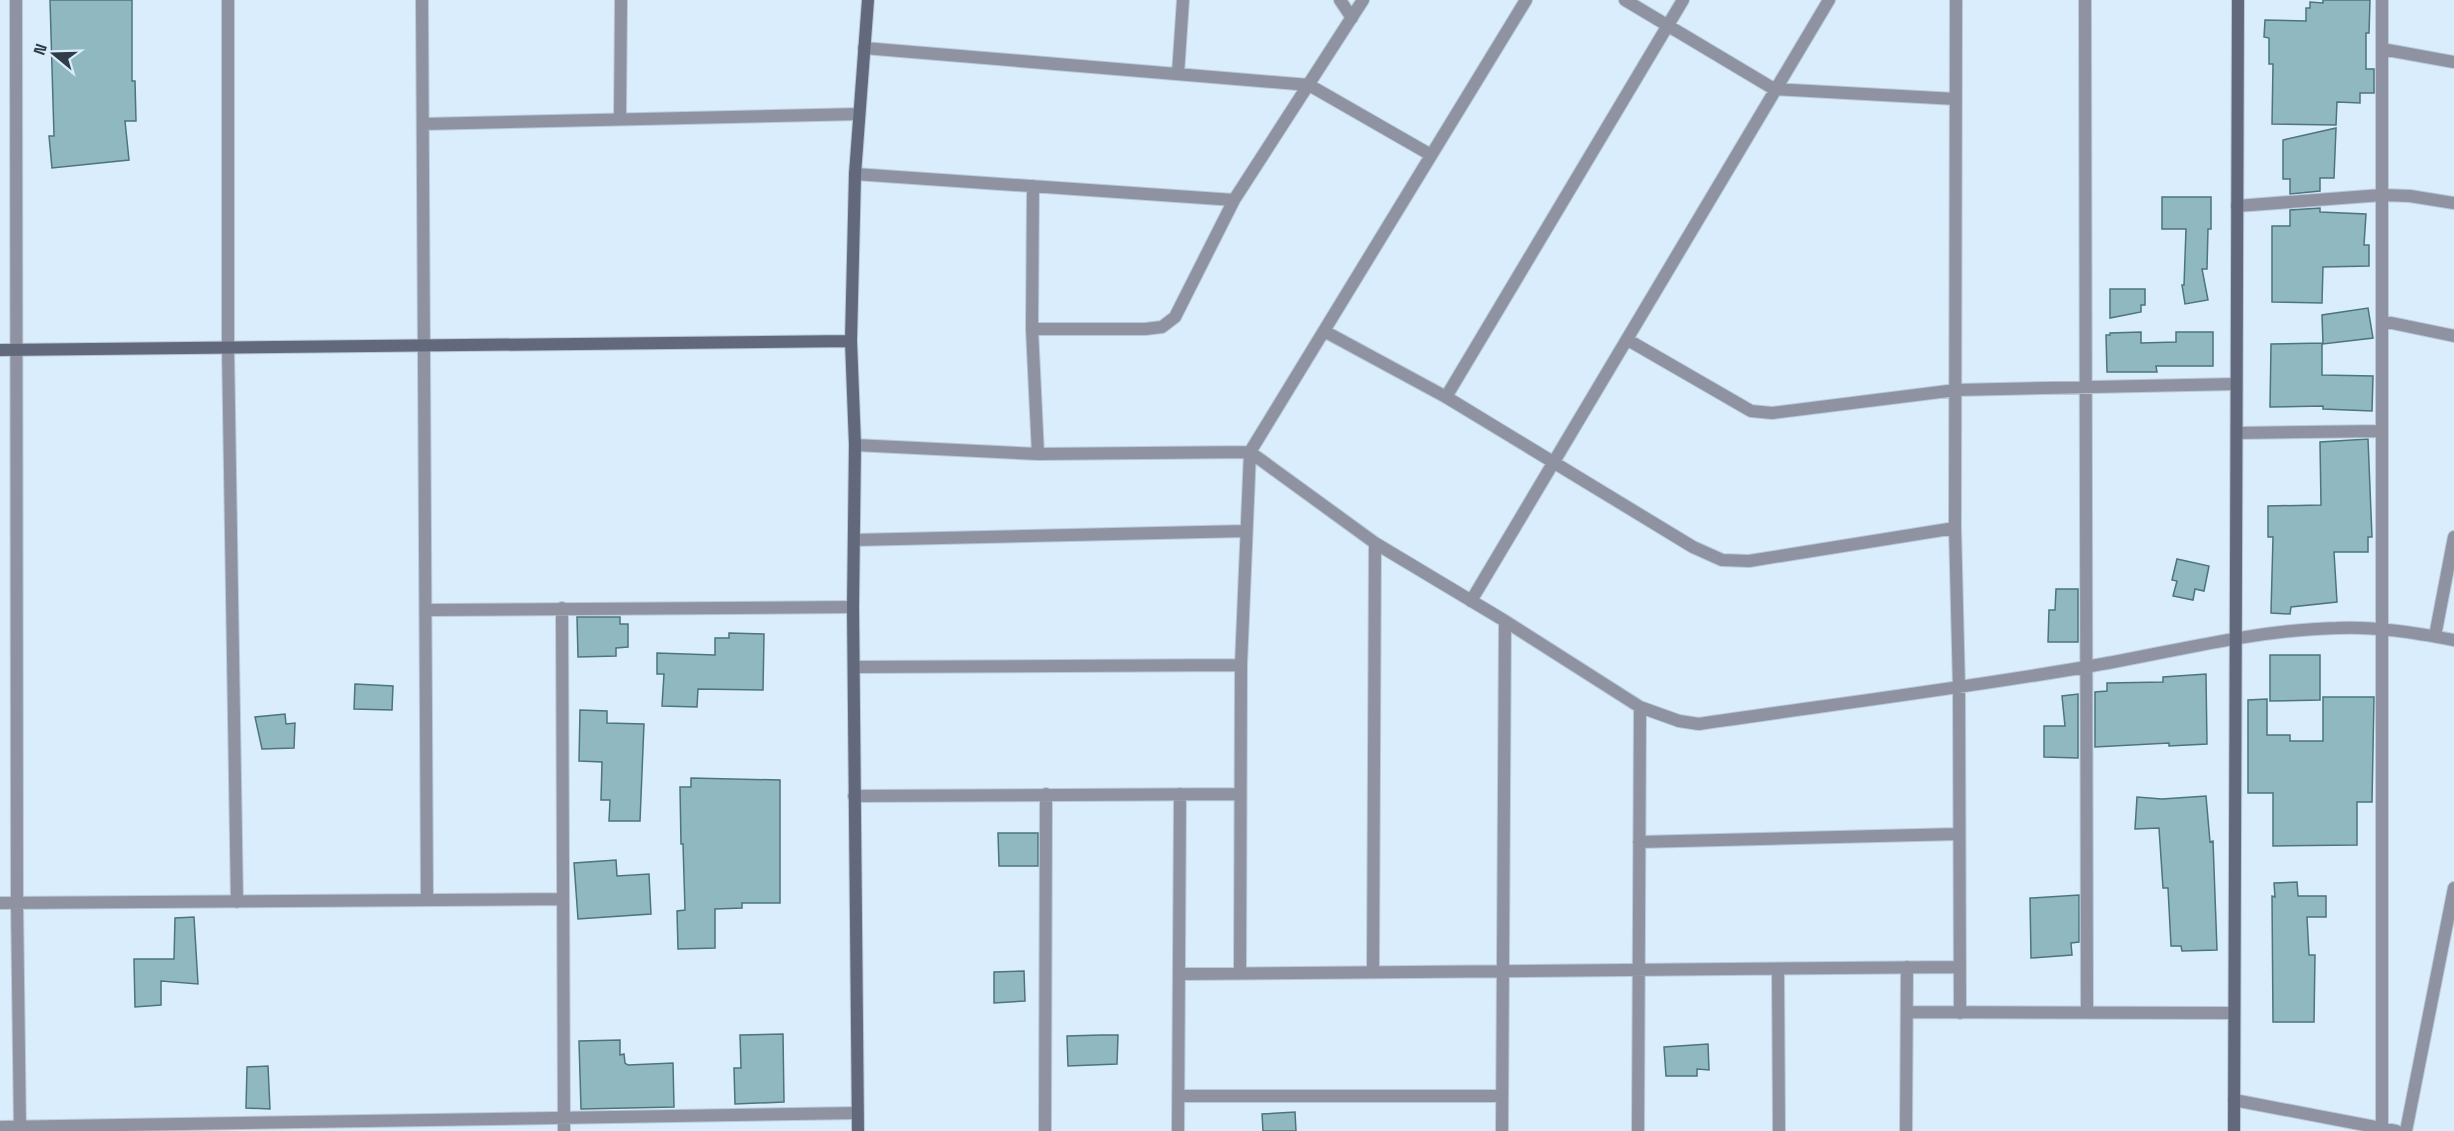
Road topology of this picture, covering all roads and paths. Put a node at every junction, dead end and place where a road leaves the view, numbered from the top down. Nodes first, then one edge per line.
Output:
1 (16, 0) edge
2 (228, 0) edge
3 (422, 0) edge
4 (621, 0) edge
5 (868, 0) edge
6 (1184, 0) edge
7 (1340, 0) edge
8 (1363, 0) edge
9 (1526, 0) edge
10 (1625, 0) edge
11 (1683, 0) edge
12 (1829, 0) edge
13 (1956, 0) edge
14 (2085, 0) edge
15 (2238, 0) edge
16 (2382, 0) edge
17 (1352, 18) junction
18 (1669, 25) junction
19 (864, 48) junction
20 (2382, 49) junction
21 (2454, 62) edge
22 (1178, 74) junction
23 (1309, 86) junction
24 (1774, 89) junction
25 (1956, 99) junction
26 (859, 114) junction
27 (620, 120) junction
28 (423, 124) junction
29 (1431, 155) junction
30 (855, 174) junction
31 (1033, 186) junction
32 (2382, 195) junction
33 (1234, 200) junction
34 (2454, 203) edge
35 (2237, 206) junction
36 (2382, 321) junction
37 (1032, 329) junction
38 (1324, 331) junction
39 (2454, 336) edge
40 (1628, 340) junction
41 (851, 342) junction
42 (425, 345) junction
43 (228, 348) junction
44 (0, 350) edge
45 (16, 350) junction
46 (2236, 384) junction
47 (2085, 388) junction
48 (1956, 390) junction
49 (1446, 397) junction
50 (2382, 431) junction
51 (2237, 433) junction
52 (855, 445) junction
53 (1250, 452) junction
54 (1038, 454) junction
55 (1552, 462) junction
56 (1955, 528) junction
57 (1246, 531) junction
58 (2454, 537) edge
59 (854, 540) junction
60 (1375, 543) junction
61 (1472, 601) junction
62 (853, 607) junction
63 (562, 608) junction
64 (427, 610) junction
65 (1505, 621) junction
66 (2382, 630) junction
67 (2435, 636) junction
68 (2235, 639) junction
69 (2454, 640) edge
70 (1241, 665) junction
71 (854, 667) junction
72 (2086, 667) junction
73 (1959, 687) junction
74 (1640, 707) junction
75 (1046, 794) junction
76 (1180, 794) junction
77 (1240, 794) junction
78 (854, 796) junction
79 (1958, 834) junction
80 (1639, 842) junction
81 (2454, 888) edge
82 (563, 899) junction
83 (427, 900) junction
84 (237, 902) junction
85 (0, 903) edge
86 (17, 903) junction
87 (1907, 967) junction
88 (1959, 967) junction
89 (1778, 969) junction
90 (1639, 970) junction
91 (1503, 971) junction
92 (1372, 972) junction
93 (1179, 974) junction
94 (1240, 974) junction
95 (1907, 1012) junction
96 (1960, 1012) junction
97 (2087, 1012) junction
98 (2234, 1013) junction
99 (1178, 1096) junction
100 (1502, 1096) junction
101 (2234, 1100) junction
102 (857, 1113) junction
103 (564, 1118) junction
104 (0, 1127) edge
105 (2382, 1128) junction
106 (20, 1129) edge
107 (564, 1131) edge
108 (858, 1131) edge
109 (1044, 1131) edge
110 (1178, 1131) edge
111 (1502, 1131) edge
112 (1638, 1131) edge
113 (1779, 1131) edge
114 (1906, 1131) edge
115 (2234, 1131) edge
116 (2396, 1131) edge
117 (2406, 1131) edge

1 - 45 street
2 - 43 street
3 - 28 street
4 - 27 street
5 - 19 street
6 - 22 street
7 - 17 street
8 - 17 street
9 - 29 street
10 - 18 street
11 - 18 street
12 - 24 street
13 - 25 street
14 - 47 street
15 - 35 street
16 - 20 street
17 - 23 street
18 - 24 street
18 - 49 street
19 - 22 street
19 - 26 street
20 - 21 street
20 - 32 street
22 - 23 street
23 - 29 street
23 - 33 street
24 - 25 street
24 - 40 street
25 - 48 street
26 - 27 street
26 - 30 street
27 - 28 street
28 - 42 street
29 - 38 street
30 - 31 street
30 - 41 street
31 - 33 street
31 - 37 street
32 - 34 street
32 - 35 street
32 - 36 street
33 - 37 street
35 - 46 street
36 - 39 street
36 - 50 street
37 - 54 street
38 - 49 street
38 - 53 street
40 - 48 street
40 - 55 street
41 - 42 street
41 - 52 street
42 - 43 street
42 - 64 street
43 - 45 street
43 - 84 street
44 - 45 street
45 - 86 street
46 - 47 street
46 - 51 street
47 - 48 street
47 - 72 street
48 - 56 street
49 - 55 street
50 - 51 street
50 - 66 street
51 - 68 street
52 - 54 street
52 - 59 street
53 - 54 street
53 - 57 street
53 - 60 street
55 - 56 street
55 - 61 street
56 - 73 street
57 - 59 street
57 - 70 street
58 - 67 street
59 - 62 street
60 - 61 street
60 - 92 street
61 - 65 street
62 - 63 street
62 - 71 street
63 - 64 street
63 - 82 street
64 - 83 street
65 - 74 street
65 - 91 street
66 - 67 street
66 - 68 street
66 - 105 street
67 - 69 street
68 - 72 street
68 - 98 street
70 - 71 street
70 - 77 street
71 - 78 street
72 - 73 street
72 - 97 street
73 - 74 street
73 - 79 street
74 - 80 street
75 - 76 street
75 - 78 street
75 - 109 street
76 - 77 street
76 - 93 street
77 - 94 street
78 - 102 street
79 - 80 street
79 - 88 street
80 - 90 street
81 - 117 street
82 - 83 street
82 - 103 street
83 - 84 street
84 - 86 street
85 - 86 street
86 - 106 street
87 - 88 street
87 - 89 street
87 - 95 street
88 - 96 street
89 - 90 street
89 - 113 street
90 - 91 street
90 - 112 street
91 - 92 street
91 - 100 street
92 - 94 street
93 - 94 street
93 - 99 street
95 - 96 street
95 - 114 street
96 - 97 street
97 - 98 street
98 - 101 street
99 - 100 street
99 - 110 street
100 - 111 street
101 - 105 street
101 - 115 street
102 - 103 street
102 - 108 street
103 - 106 street
103 - 107 street
104 - 106 street
105 - 116 street

